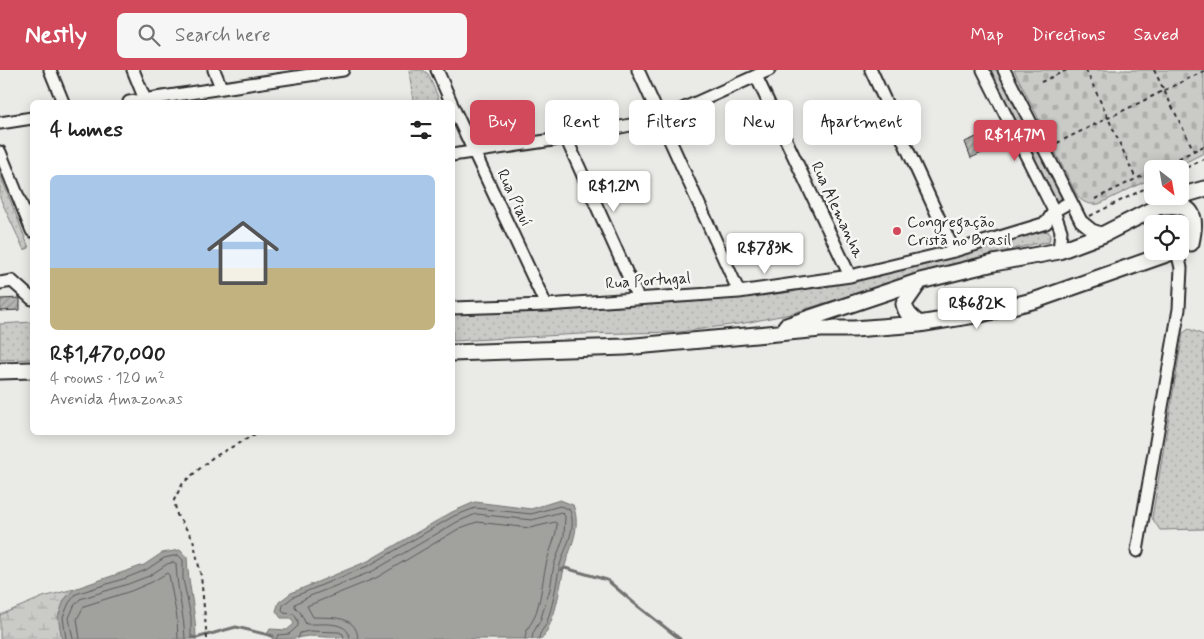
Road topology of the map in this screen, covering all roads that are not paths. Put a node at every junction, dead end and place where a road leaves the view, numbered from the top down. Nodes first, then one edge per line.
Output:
1 (50, 70) edge
2 (133, 70) edge
3 (214, 70) edge
4 (338, 70) edge
5 (437, 70) edge
6 (638, 70) edge
7 (769, 70) edge
8 (871, 70) edge
9 (984, 70) edge
10 (1004, 70) edge
11 (756, 76) junction
12 (221, 88) junction
13 (62, 100) edge
14 (146, 100) edge
15 (152, 100) edge
16 (450, 100) edge
17 (651, 100) edge
18 (702, 100) edge
19 (455, 111) edge
20 (30, 118) edge
21 (0, 123) edge
22 (545, 141) edge
23 (569, 145) edge
24 (672, 145) edge
25 (0, 152) edge
26 (474, 152) junction
27 (455, 155) edge
28 (1204, 190) edge
29 (1189, 194) edge
30 (1070, 202) junction
31 (1159, 206) joint
32 (1054, 211) junction
33 (30, 226) edge
34 (1104, 234) junction
35 (1189, 239) edge
36 (954, 251) junction
37 (1059, 251) junction
38 (1147, 260) edge
39 (1183, 260) edge
40 (850, 276) junction
41 (920, 281) junction
42 (0, 283) edge
43 (739, 292) junction
44 (30, 297) edge
45 (638, 298) junction
46 (546, 305) junction
47 (455, 308) edge
48 (919, 324) junction
49 (763, 333) junction
50 (455, 353) edge
51 (30, 370) edge
52 (0, 371) edge
53 (1137, 551) dead end

1 - 13 street
2 - 14 street
3 - 12 street
4 - 12 street
5 - 16 street, Rua Piauí
6 - 17 street
7 - 11 street
8 - 36 street
9 - 32 street
10 - 30 street
11 - 18 street
11 - 40 street, Rua Alemanha
12 - 15 street
19 - 26 street, Rua Piauí
20 - 21 street
22 - 26 street
23 - 45 street
24 - 43 street
25 - 33 street
26 - 27 street
26 - 46 street, Rua Piauí
28 - 29 main road
30 - 32 street, Rua Portugal
30 - 34 street
31 - 34 main road
31 - 35 main road
32 - 36 street, Rua Portugal
32 - 37 street
34 - 37 main road
36 - 40 street, Rua Portugal
37 - 41 main road
38 - 48 main road
39 - 53 street
40 - 43 street, Rua Portugal
41 - 48 main road
41 - 49 main road
42 - 44 street
43 - 45 street, Rua Portugal
45 - 46 street, Rua Portugal
46 - 47 street, Rua Portugal
48 - 49 main road
49 - 50 main road
51 - 52 main road

